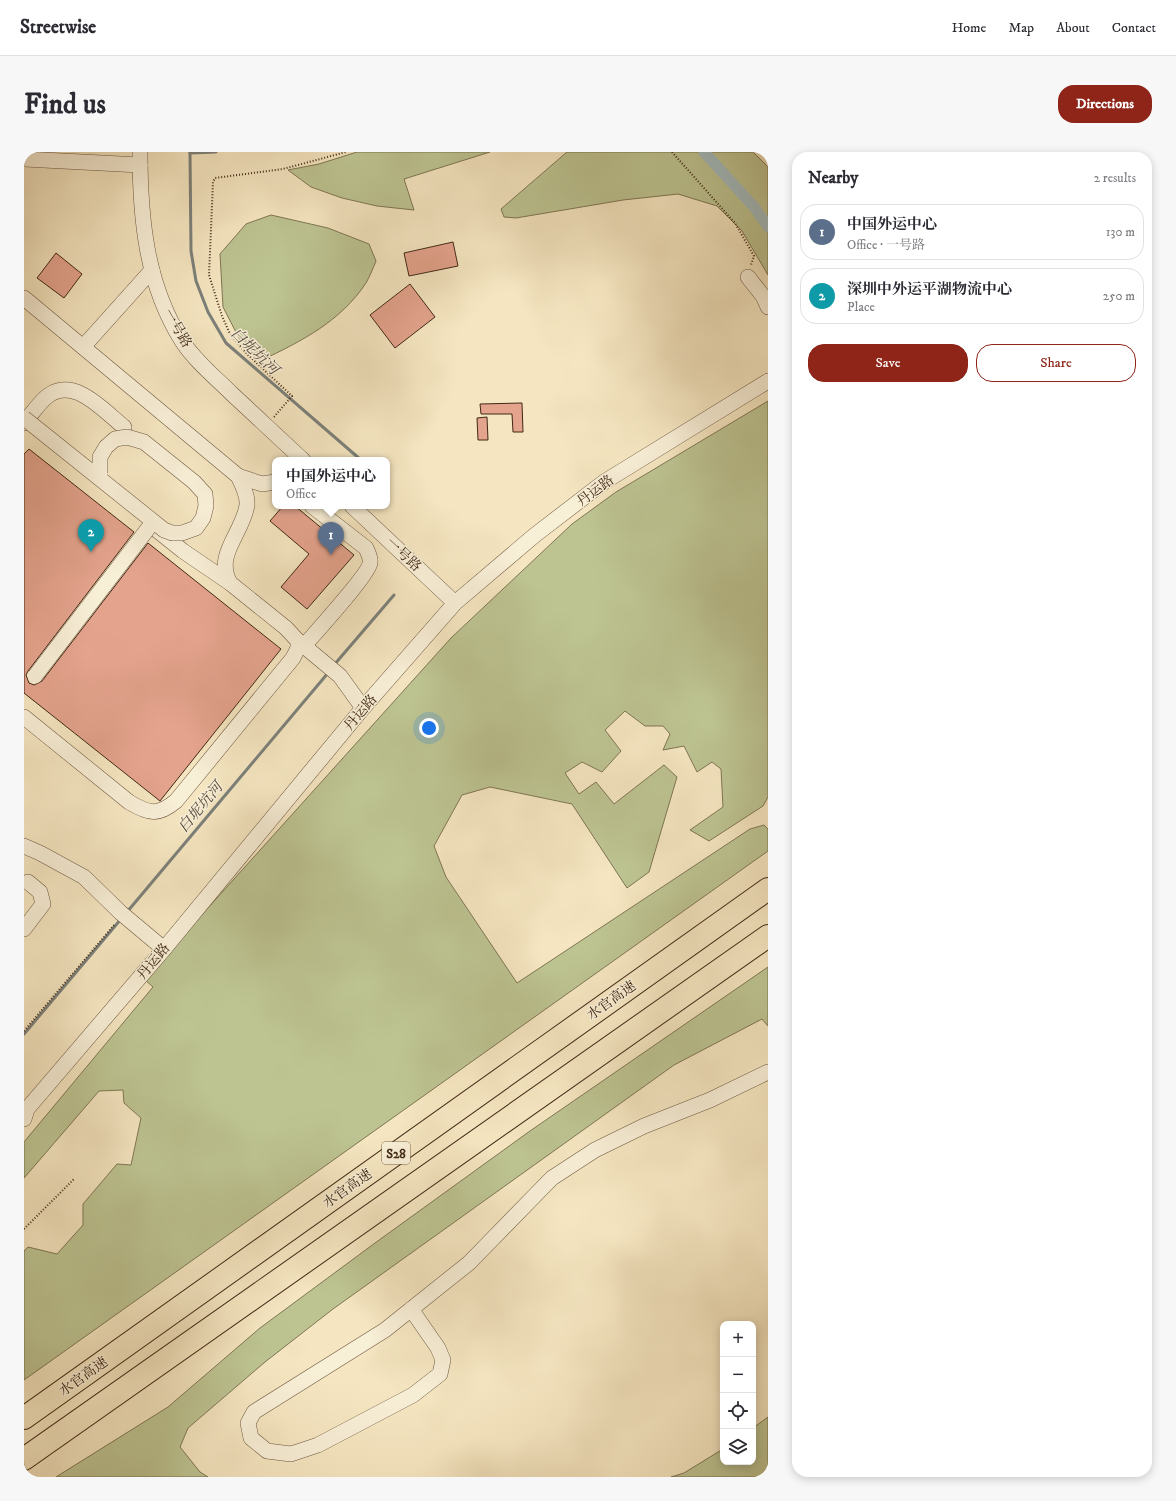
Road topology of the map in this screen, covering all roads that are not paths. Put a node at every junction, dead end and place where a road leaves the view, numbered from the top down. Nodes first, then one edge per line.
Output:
1 (140, 158) edge
2 (24, 159) edge
3 (152, 270) junction
4 (748, 277) road end
5 (24, 298) edge
6 (768, 307) edge
7 (83, 347) junction
8 (768, 381) edge
9 (24, 418) edge
10 (24, 423) edge
11 (124, 427) dead end
12 (300, 457) edge
13 (238, 476) junction
14 (272, 482) edge
15 (316, 509) edge
16 (355, 509) edge
17 (153, 522) junction
18 (230, 583) junction
19 (455, 603) junction
20 (306, 647) junction
21 (35, 676) dead end
22 (363, 708) junction
23 (24, 717) edge
24 (24, 846) edge
25 (28, 882) dead end
26 (768, 889) edge
27 (24, 929) edge
28 (768, 936) edge
29 (164, 949) junction
30 (768, 1072) edge
31 (24, 1119) edge
32 (411, 1309) junction
33 (24, 1418) edge
34 (32, 1453) edge

1 - 2 street
1 - 3 street, 一号路
3 - 7 street
3 - 12 street, 一号路
4 - 6 street
5 - 7 street
7 - 13 street
8 - 19 street, 丹运路
9 - 17 street, bridge
10 - 11 street
13 - 14 street
13 - 18 street
15 - 20 street
16 - 19 street, 一号路
17 - 18 street, bridge
17 - 21 street, bridge
18 - 20 street
19 - 22 street, 丹运路
20 - 22 street
20 - 23 street
22 - 29 street, 丹运路
24 - 29 street
25 - 27 street
26 - 33 highway, 水官高速 / S28
28 - 34 highway, S28
29 - 31 street, 丹运路
30 - 32 street
32 - 32 street

